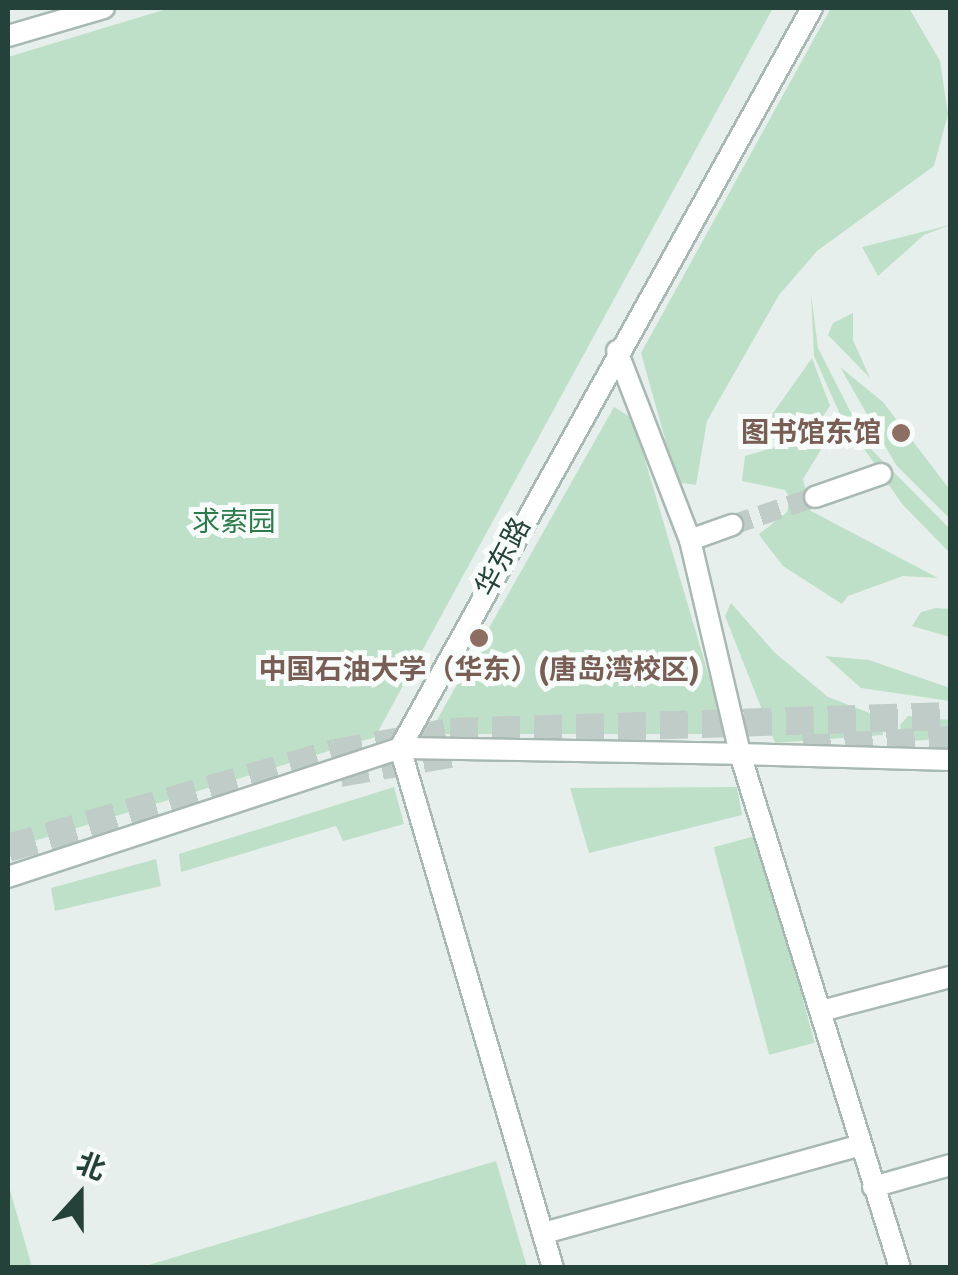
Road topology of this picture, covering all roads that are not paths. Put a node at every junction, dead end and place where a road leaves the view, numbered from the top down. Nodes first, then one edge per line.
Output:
1 (104, 8) edge
2 (812, 8) edge
3 (8, 36) edge
4 (617, 351) junction
5 (881, 474) dead end
6 (815, 497) tunnel mouth
7 (732, 525) tunnel mouth
8 (690, 540) junction
9 (400, 748) junction
10 (740, 754) junction
11 (950, 760) edge
12 (8, 876) edge
13 (950, 977) edge
14 (821, 1011) junction
15 (857, 1146) junction
16 (950, 1165) edge
17 (873, 1187) junction
18 (544, 1233) junction
19 (553, 1268) edge
20 (900, 1268) edge

1 - 3 street
2 - 4 street, 华东路
4 - 8 street
4 - 9 street, 华东路
5 - 6 street
7 - 8 street
8 - 10 street
9 - 10 street
9 - 12 street
9 - 18 street
10 - 11 street
10 - 14 street
13 - 14 street
14 - 15 street
15 - 17 street
15 - 18 street
16 - 17 street
17 - 20 street
18 - 19 street

